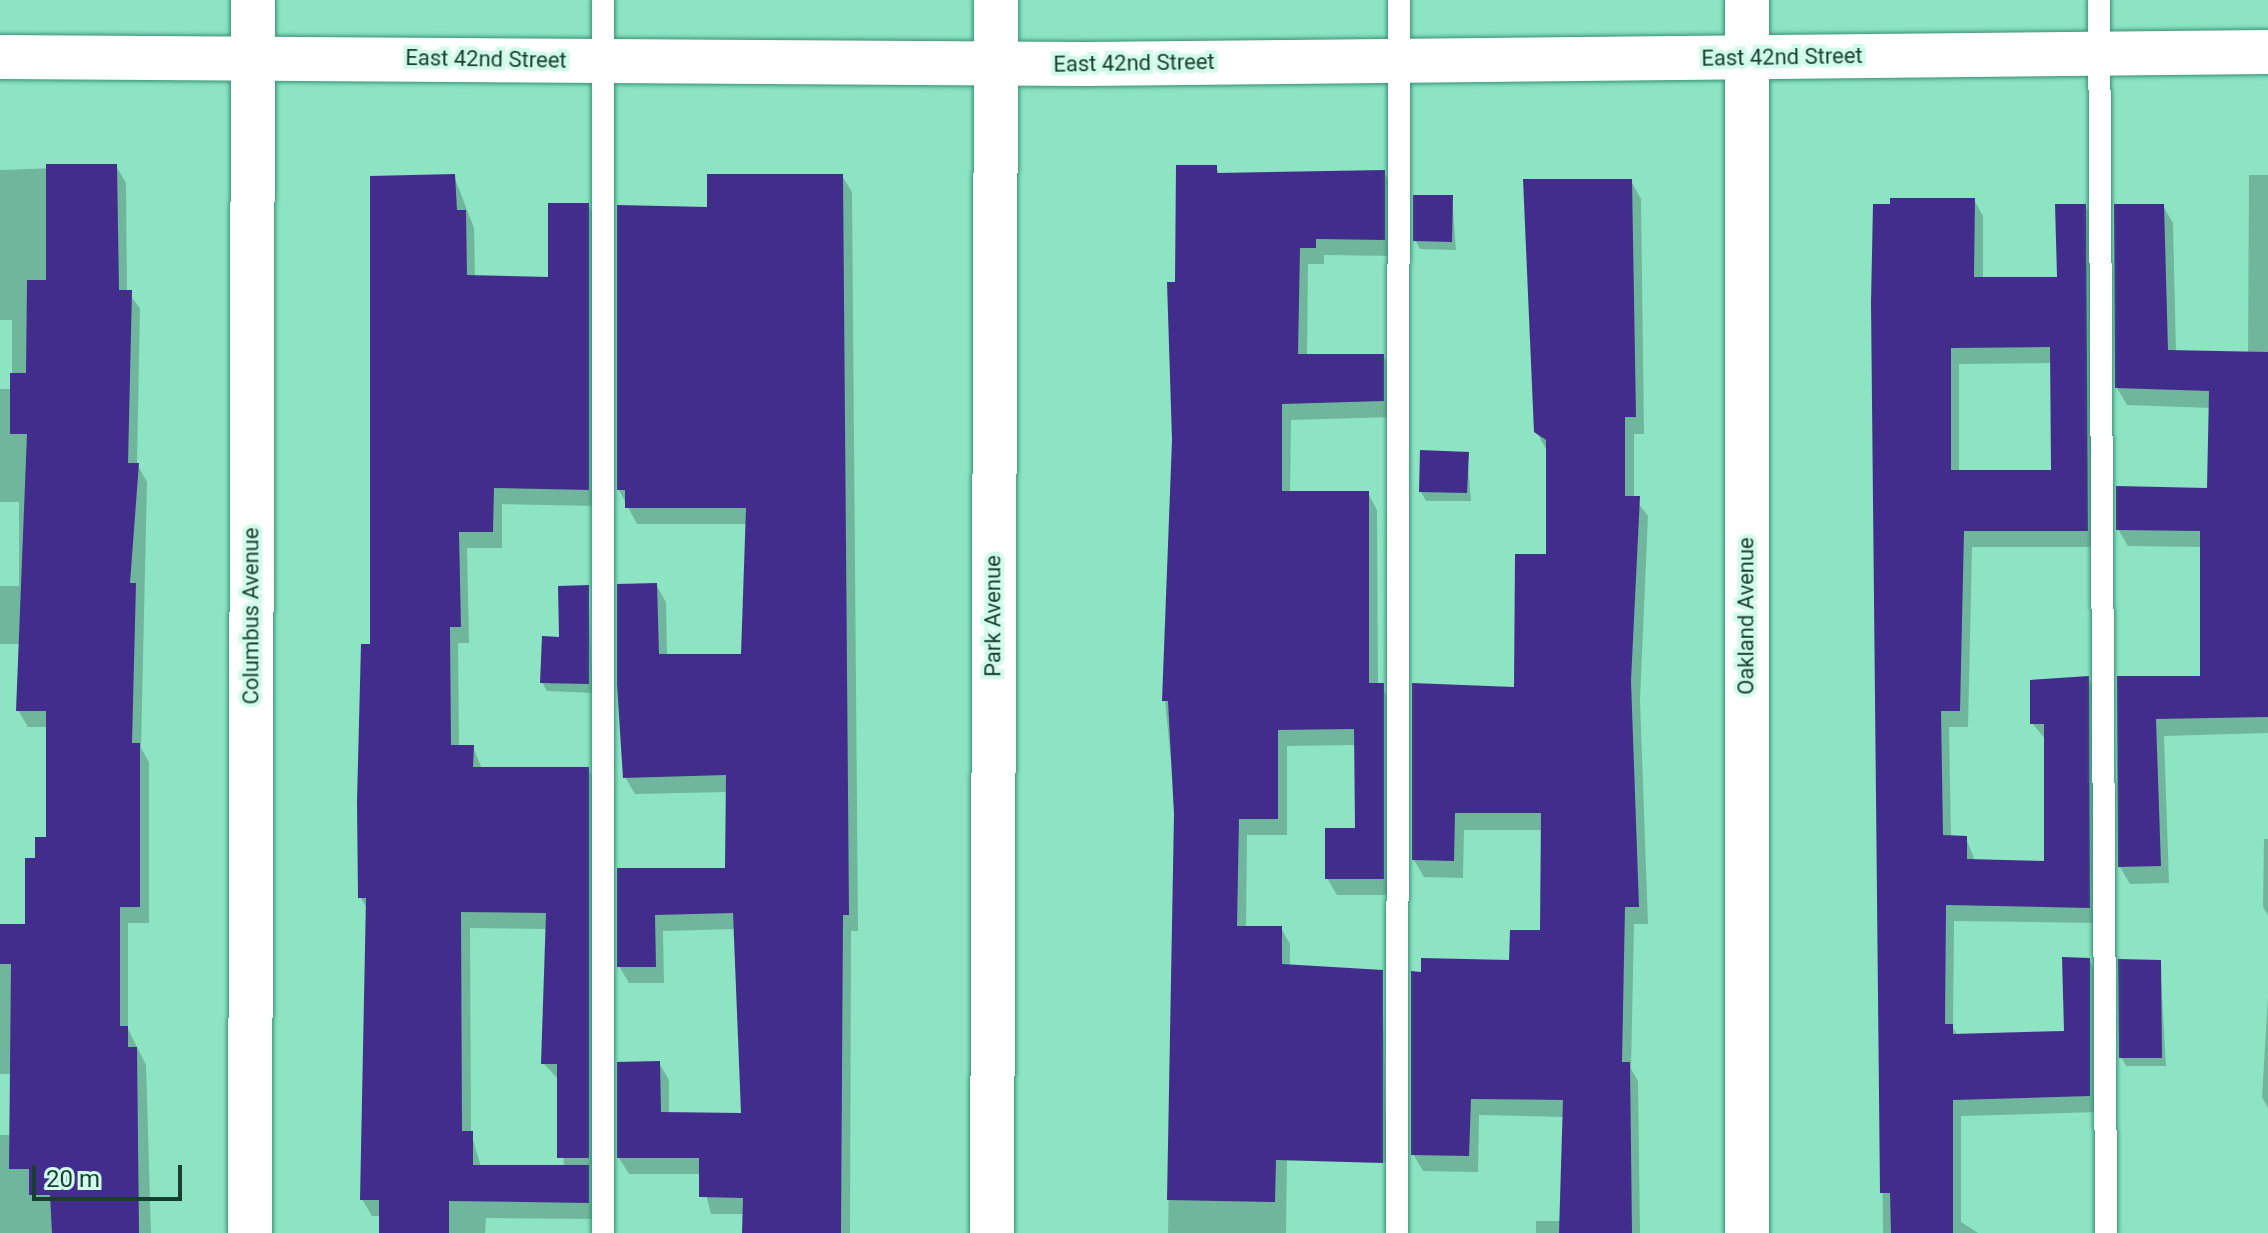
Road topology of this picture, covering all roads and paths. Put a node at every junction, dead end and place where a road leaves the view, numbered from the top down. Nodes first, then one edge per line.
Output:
1 (253, 0) edge
2 (603, 0) edge
3 (996, 0) edge
4 (1399, 0) edge
5 (1747, 0) edge
6 (2099, 0) edge
7 (2268, 52) edge
8 (2100, 54) junction
9 (0, 57) edge
10 (1745, 58) junction
11 (253, 59) junction
12 (1398, 59) junction
13 (604, 61) junction
14 (995, 63) junction
15 (250, 1233) edge
16 (603, 1233) edge
17 (992, 1233) edge
18 (1397, 1233) edge
19 (1747, 1233) edge
20 (2106, 1233) edge

1 - 11 street, Columbus Avenue
2 - 13 lane
3 - 14 street, Park Avenue
4 - 12 lane
5 - 10 street, Oakland Avenue
6 - 8 lane
7 - 8 street, East 42nd Street
8 - 10 street, East 42nd Street
8 - 20 lane
9 - 11 street, East 42nd Street
10 - 12 street, East 42nd Street
10 - 19 street, Oakland Avenue
11 - 13 street, East 42nd Street
11 - 15 street, Columbus Avenue
12 - 14 street, East 42nd Street
12 - 18 lane
13 - 14 street, East 42nd Street
13 - 16 lane
14 - 17 street, Park Avenue

